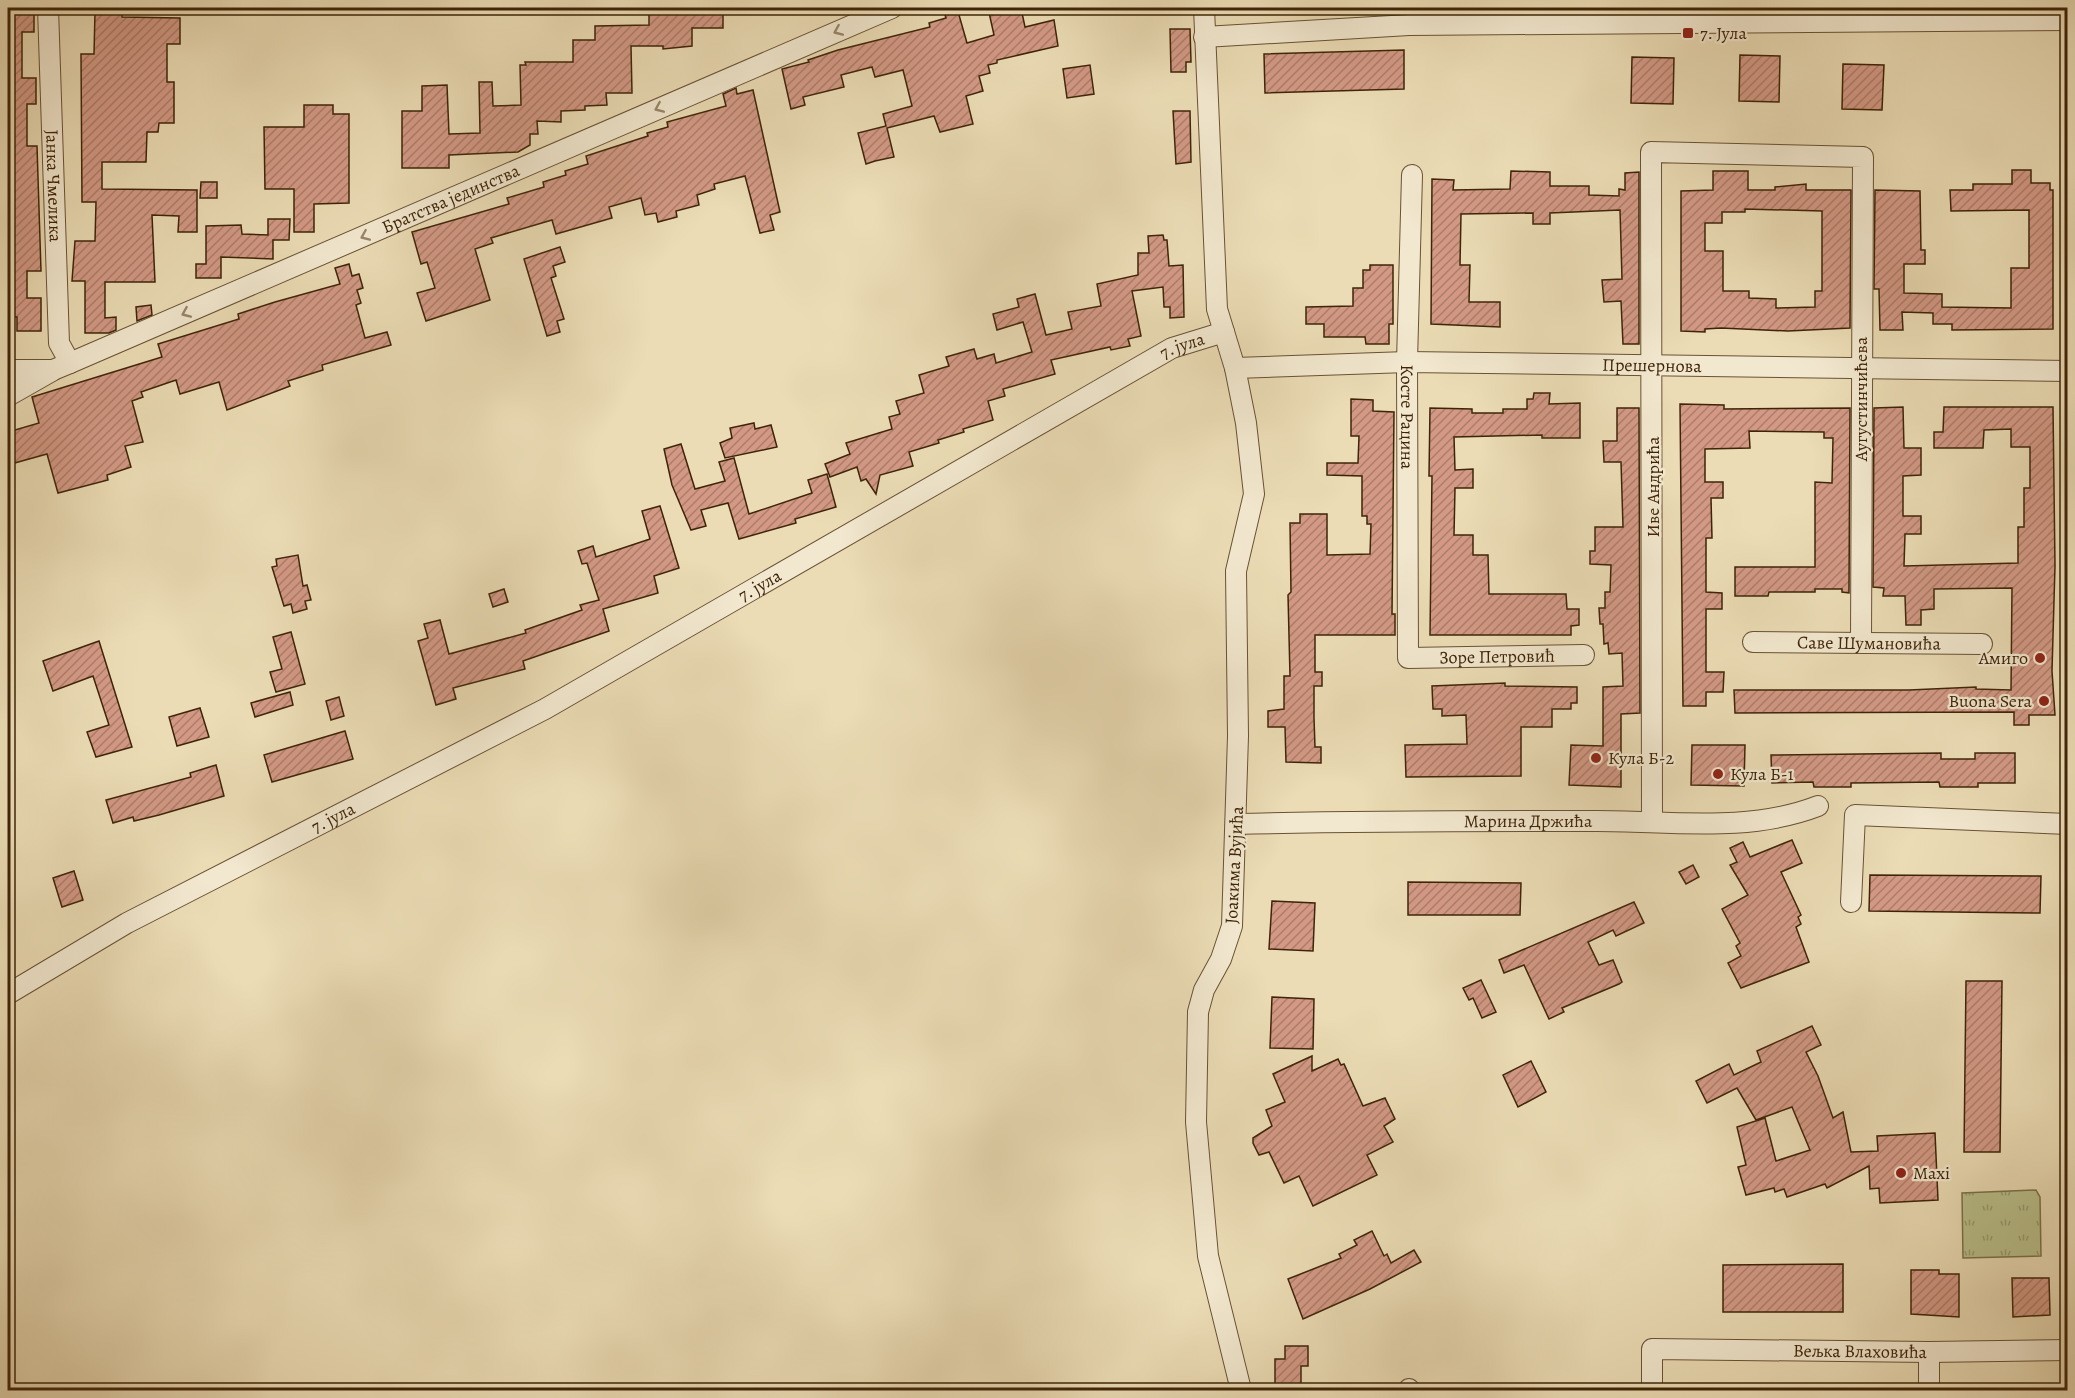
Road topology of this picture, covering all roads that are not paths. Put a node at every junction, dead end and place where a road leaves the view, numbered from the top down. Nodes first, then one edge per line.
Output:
1 (48, 8) edge
2 (892, 8) edge
3 (1204, 8) edge
4 (2067, 20) edge
5 (1204, 37) junction
6 (1651, 152) joint
7 (1412, 175) dead end
8 (1224, 332) junction
9 (1407, 362) junction
10 (1653, 365) junction
11 (62, 367) junction
12 (1235, 368) junction
13 (1861, 368) junction
14 (8, 370) edge
15 (2067, 371) edge
16 (8, 396) edge
17 (1753, 642) dead end
18 (1861, 642) junction
19 (1983, 644) dead end
20 (1584, 655) dead end
21 (1408, 658) joint
22 (1818, 806) dead end
23 (1653, 821) junction
24 (1236, 824) junction
25 (2067, 824) edge
26 (1851, 902) dead end
27 (8, 994) edge
28 (2067, 1350) edge
29 (1929, 1352) junction
30 (1241, 1390) edge
31 (1652, 1390) edge
32 (1929, 1390) edge

1 - 11 street, Јанка Чмелика
2 -> 11 street, Братства јединства
3 - 5 street, 7. јула
4 - 5 street
5 - 8 street, 7. јула
6 - 10 street, Иве Андрића
6 - 13 street, Аугустинчићева
7 - 9 street, Косте Рацина
8 - 12 street, Јоакима Вујића
8 - 27 street, 7. јула
9 - 10 street, Прешернова
9 - 12 street, Прешернова
9 - 21 street, Косте Рацина
10 - 13 street, Прешернова
10 - 23 street, Иве Андрића
11 - 14 street, Братства јединства
11 - 16 street
12 - 24 street, Јоакима Вујића
13 - 15 street, Прешернова
13 - 18 street, Аугустинчићева
17 - 18 street, Саве Шумановића
18 - 19 street, Саве Шумановића
20 - 21 street, Зоре Петровић
22 - 23 street, Марина Држића
23 - 24 street, Марина Држића
24 - 30 street, Јоакима Вујића
25 - 26 street
28 - 29 street, Вељка Влаховића
29 - 31 street, Вељка Влаховића
29 - 32 street

